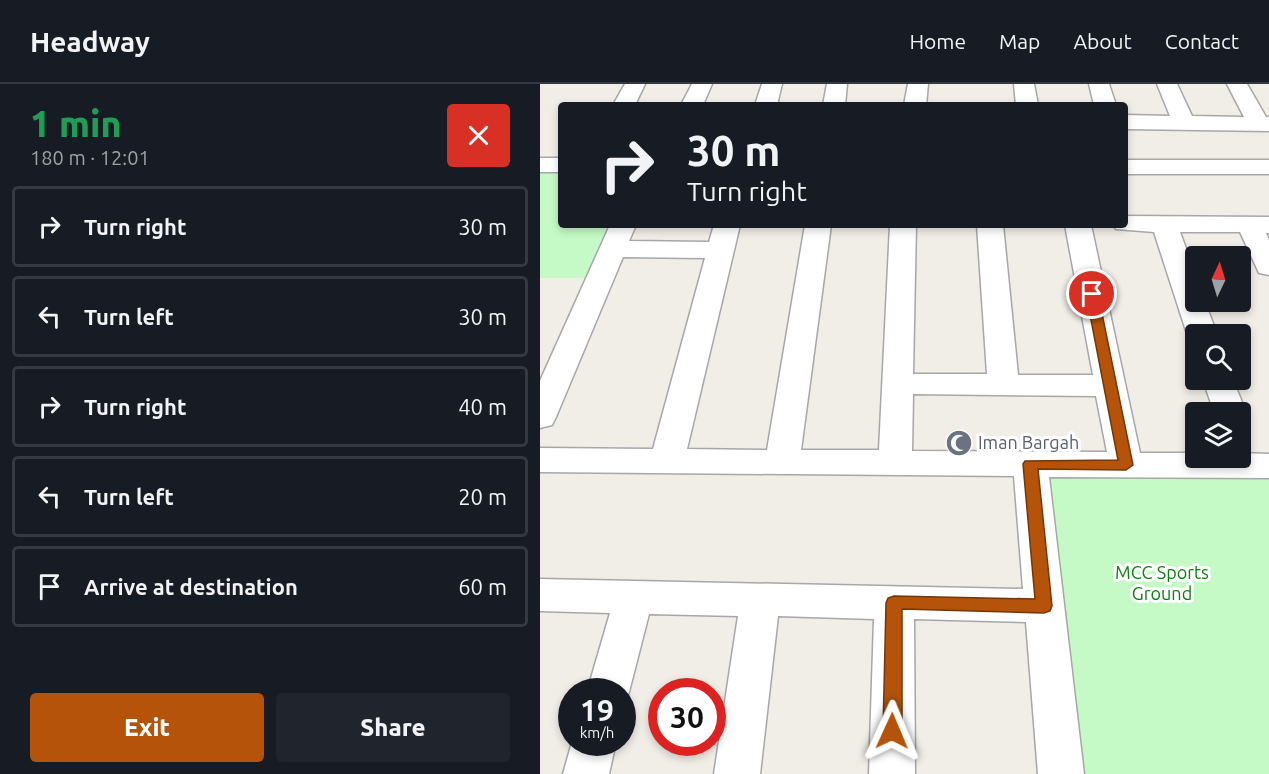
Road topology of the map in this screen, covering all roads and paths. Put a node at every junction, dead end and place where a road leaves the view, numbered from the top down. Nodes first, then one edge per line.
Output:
1 (635, 84) edge
2 (702, 84) edge
3 (771, 84) edge
4 (837, 84) edge
5 (918, 84) edge
6 (1024, 84) edge
7 (1099, 84) edge
8 (1167, 84) edge
9 (1237, 84) edge
10 (626, 102) edge
11 (693, 102) edge
12 (766, 102) edge
13 (834, 102) edge
14 (915, 102) edge
15 (1027, 102) edge
16 (1104, 102) edge
17 (1128, 123) edge
18 (1184, 123) junction
19 (1264, 124) edge
20 (540, 165) edge
21 (558, 165) edge
22 (1128, 167) edge
23 (1269, 167) edge
24 (1128, 224) edge
25 (1164, 224) junction
26 (1259, 225) edge
27 (818, 228) edge
28 (903, 228) edge
29 (990, 228) edge
30 (1079, 228) edge
31 (618, 237) edge
32 (724, 237) edge
33 (1269, 267) edge
34 (1199, 324) edge
35 (898, 384) junction
36 (1003, 385) junction
37 (1109, 386) junction
38 (540, 417) edge
39 (1253, 459) edge
40 (540, 460) edge
41 (667, 461) junction
42 (782, 462) junction
43 (895, 463) junction
44 (1030, 464) junction
45 (1126, 465) junction
46 (540, 595) edge
47 (634, 597) junction
48 (760, 600) junction
49 (894, 603) junction
50 (1044, 606) junction
51 (612, 678) edge
52 (590, 756) edge
53 (586, 774) edge
54 (736, 774) edge
55 (892, 774) edge
56 (1061, 774) edge

1 - 10 street
2 - 11 street
3 - 12 street
4 - 13 street
5 - 14 street
6 - 15 street
7 - 16 street
8 - 18 street
9 - 19 street
17 - 18 street
18 - 19 street
20 - 21 street
22 - 23 street
24 - 25 street
25 - 26 street
25 - 34 street
26 - 33 street
27 - 42 street
28 - 35 street
29 - 36 street
30 - 37 street
31 - 32 street
31 - 38 street
32 - 41 street
35 - 36 street
35 - 43 street
36 - 37 street
37 - 45 street
39 - 45 street
40 - 41 street
41 - 42 street
42 - 43 street
43 - 44 street
44 - 45 street
44 - 50 street
46 - 47 street
47 - 48 street
47 - 51 street
48 - 49 street
48 - 54 street
49 - 50 street
49 - 55 street
50 - 56 street
52 - 53 street

